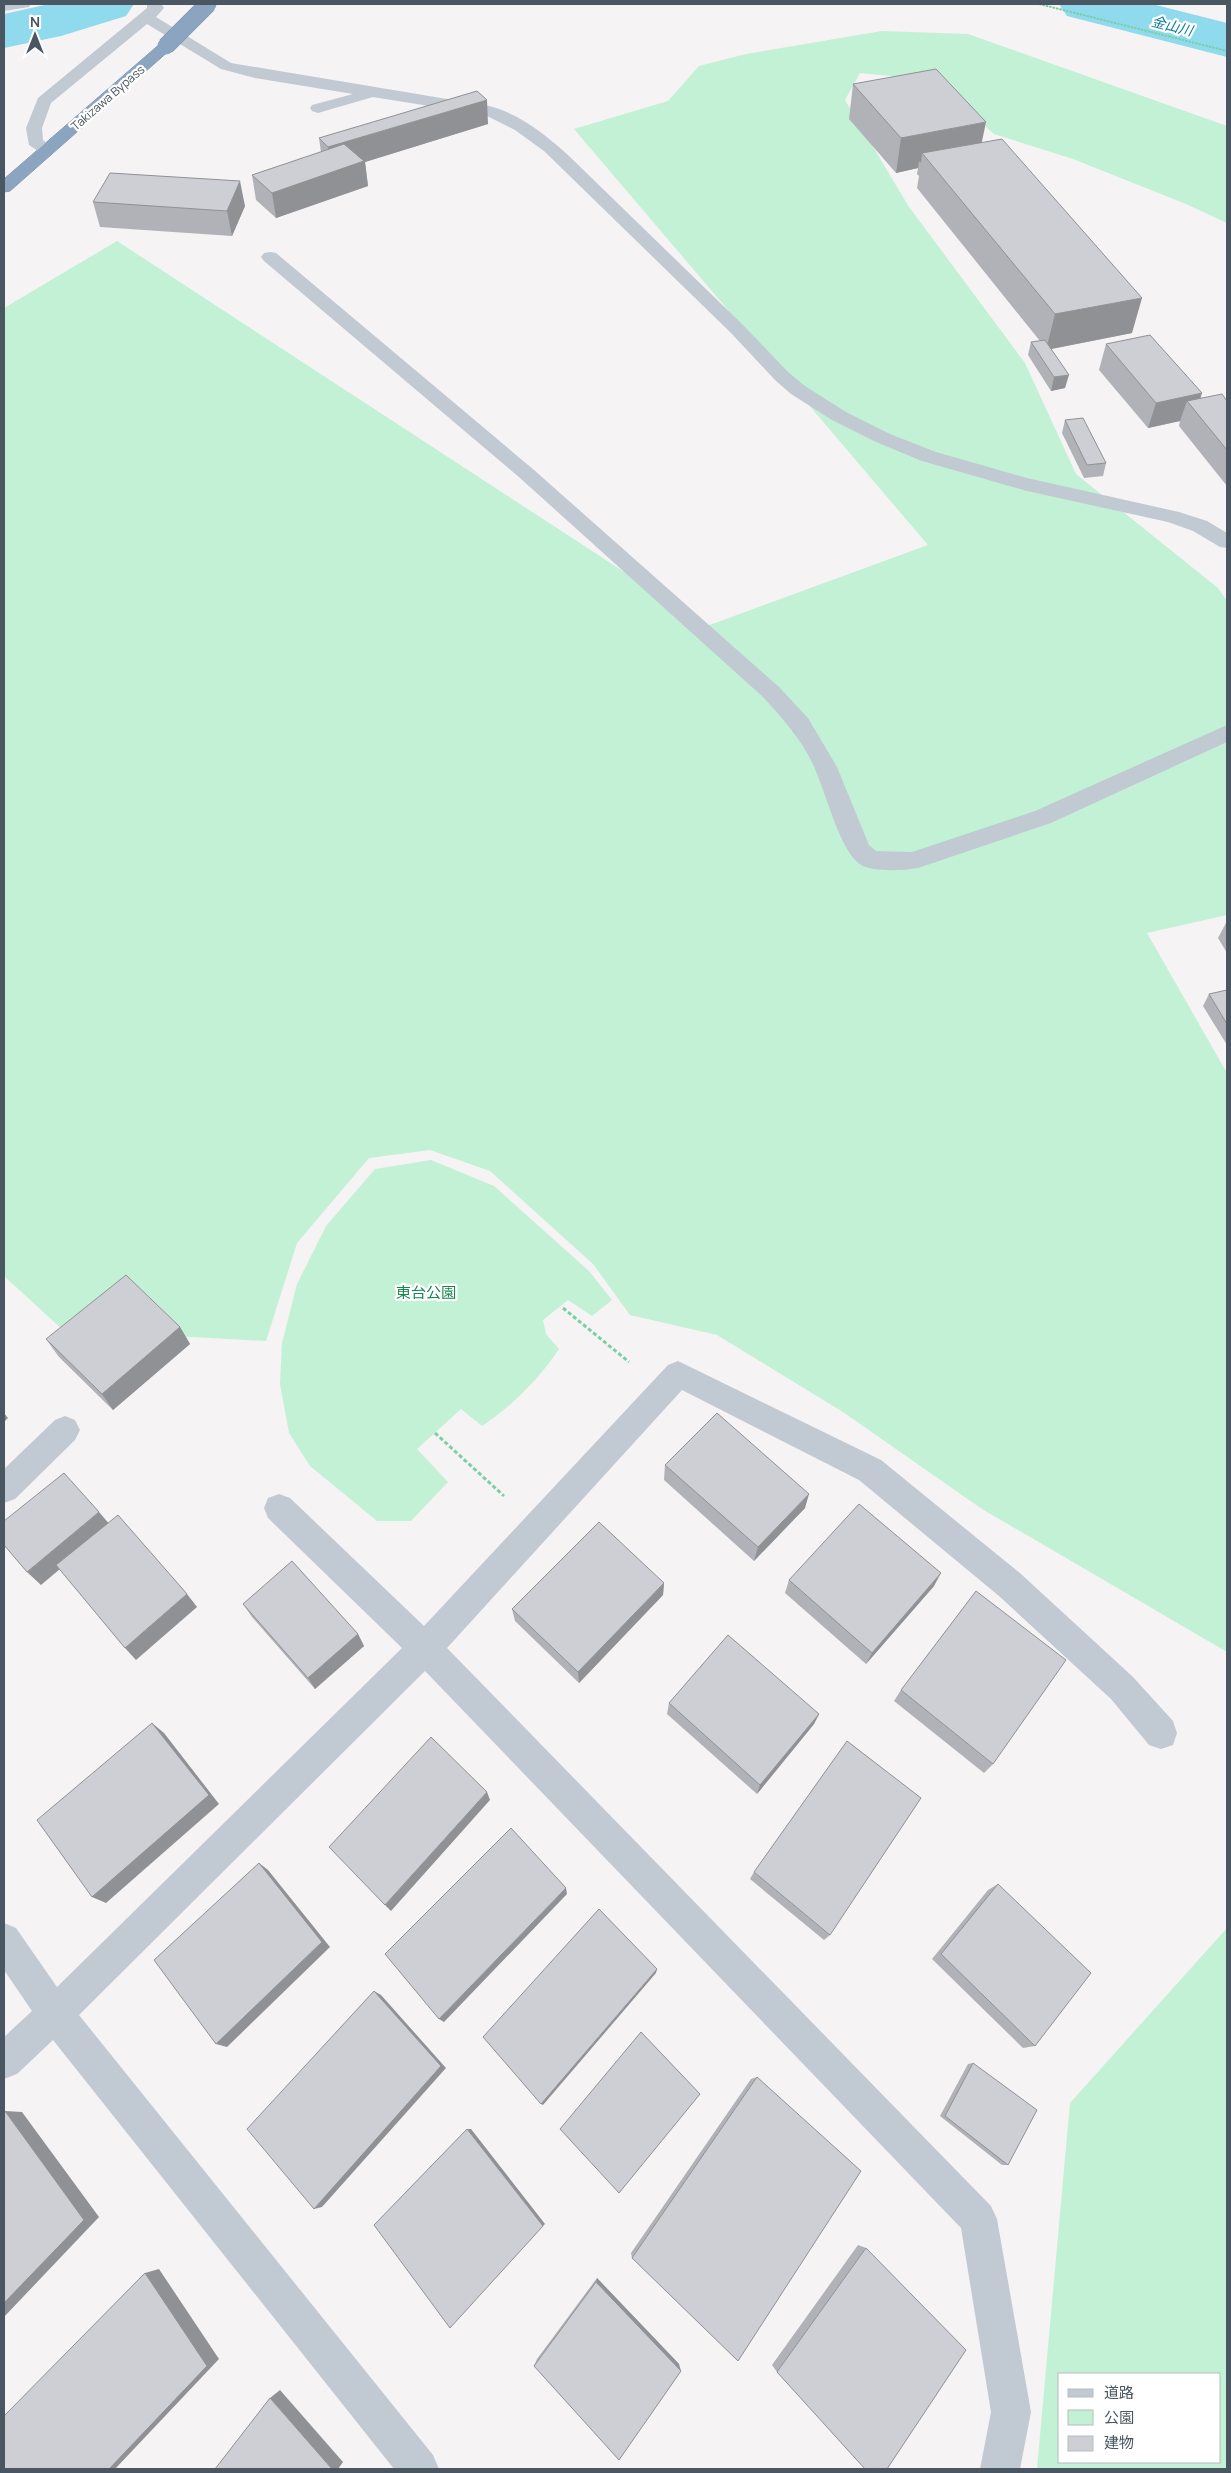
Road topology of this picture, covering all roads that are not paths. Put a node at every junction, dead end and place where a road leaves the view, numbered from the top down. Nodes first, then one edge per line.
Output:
1 (24, 4) edge
2 (208, 4) edge
3 (4, 7) edge
4 (148, 10) edge
5 (378, 92) junction
6 (318, 108) dead end
7 (47, 150) junction
8 (4, 187) edge
9 (270, 257) dead end
10 (1227, 542) edge
11 (1227, 733) edge
12 (65, 1430) dead end
13 (4, 1489) edge
14 (278, 1508) dead end
15 (425, 1648) junction
16 (1161, 1733) dead end
17 (4, 1940) edge
18 (55, 2014) junction
19 (4, 2061) edge
20 (419, 2469) edge
21 (1000, 2469) edge

1 - 3 street
2 - 7 highway, Takizawa Bypass, bridge
4 - 5 street
4 - 7 street
5 - 6 street
5 - 10 street
7 - 8 highway, Takizawa Bypass
9 - 11 street
12 - 13 street
14 - 15 street
15 - 16 street
15 - 18 street
15 - 21 street
17 - 18 street
18 - 19 street
18 - 20 street

